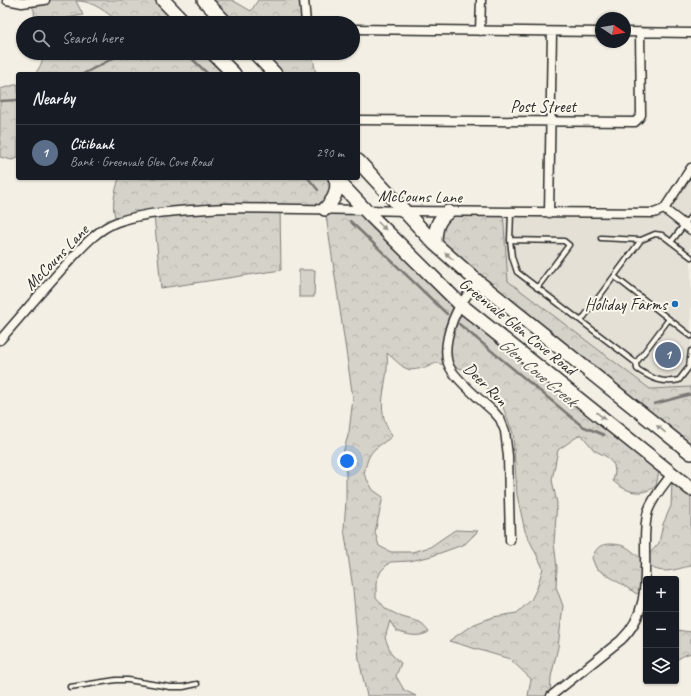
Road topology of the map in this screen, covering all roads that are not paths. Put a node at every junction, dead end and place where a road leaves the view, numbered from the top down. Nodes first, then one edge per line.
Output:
1 (7, 0) edge
2 (45, 0) edge
3 (163, 0) edge
4 (204, 0) edge
5 (304, 0) edge
6 (481, 0) edge
7 (178, 16) edge
8 (219, 16) edge
9 (305, 16) edge
10 (360, 29) edge
11 (480, 31) junction
12 (552, 32) junction
13 (595, 32) edge
14 (631, 32) edge
15 (640, 32) junction
16 (691, 33) edge
17 (220, 60) edge
18 (262, 60) edge
19 (232, 72) edge
20 (273, 72) edge
21 (360, 120) edge
22 (551, 121) junction
23 (360, 163) edge
24 (691, 168) edge
25 (336, 180) edge
26 (337, 180) edge
27 (325, 209) junction
28 (664, 209) junction
29 (365, 210) junction
30 (406, 212) junction
31 (448, 212) junction
32 (511, 213) junction
33 (549, 213) junction
34 (691, 216) edge
35 (684, 224) junction
36 (691, 230) edge
37 (601, 238) dead end
38 (510, 240) junction
39 (641, 240) junction
40 (671, 242) junction
41 (435, 244) junction
42 (691, 257) edge
43 (615, 277) junction
44 (478, 282) junction
45 (537, 288) junction
46 (461, 305) junction
47 (669, 319) junction
48 (581, 321) junction
49 (691, 336) edge
50 (0, 340) edge
51 (691, 351) edge
52 (636, 363) junction
53 (691, 453) edge
54 (672, 474) junction
55 (691, 489) edge
56 (510, 540) dead end
57 (197, 684) dead end
58 (70, 687) dead end
59 (551, 696) edge

1 - 2 street
3 - 7 main road
4 - 8 main road
5 - 9 street
6 - 11 street
10 - 11 street
11 - 12 street
12 - 13 street
12 - 22 street
14 - 15 street
15 - 16 street
15 - 22 street, Post Street
17 - 19 main road
18 - 20 main road
21 - 22 street, Post Street
22 - 33 street
23 - 30 main road, Greenvale Glen Cove Road
24 - 28 street
25 - 27 main road
26 - 29 main road, Greenvale Glen Cove Road
27 - 29 street, McCouns Lane
27 - 50 street, McCouns Lane
28 - 33 street, McCouns Lane
28 - 35 street
29 - 30 street, McCouns Lane
29 -> 46 main road, Greenvale Glen Cove Road
30 - 31 street, McCouns Lane
30 - 41 main road, Greenvale Glen Cove Road
31 - 32 street, McCouns Lane
31 - 41 main road
32 - 33 street, McCouns Lane
32 - 38 lane
34 - 35 lane
35 - 36 street
35 - 40 lane
37 - 39 lane
38 - 45 lane
38 - 45 lane
39 - 40 lane
39 - 43 lane
40 - 42 lane
44 -> 41 main road, Greenvale Glen Cove Road
43 - 47 lane
43 - 48 lane
44 - 46 street, Deer Run
53 -> 44 main road, Greenvale Glen Cove Road
45 - 48 lane
46 -> 54 main road, Greenvale Glen Cove Road
46 - 56 street, Deer Run
47 - 49 lane
47 - 52 lane
48 - 52 lane
51 - 52 lane
54 - 55 main road, Greenvale Glen Cove Road
54 - 59 street
57 - 58 lane

